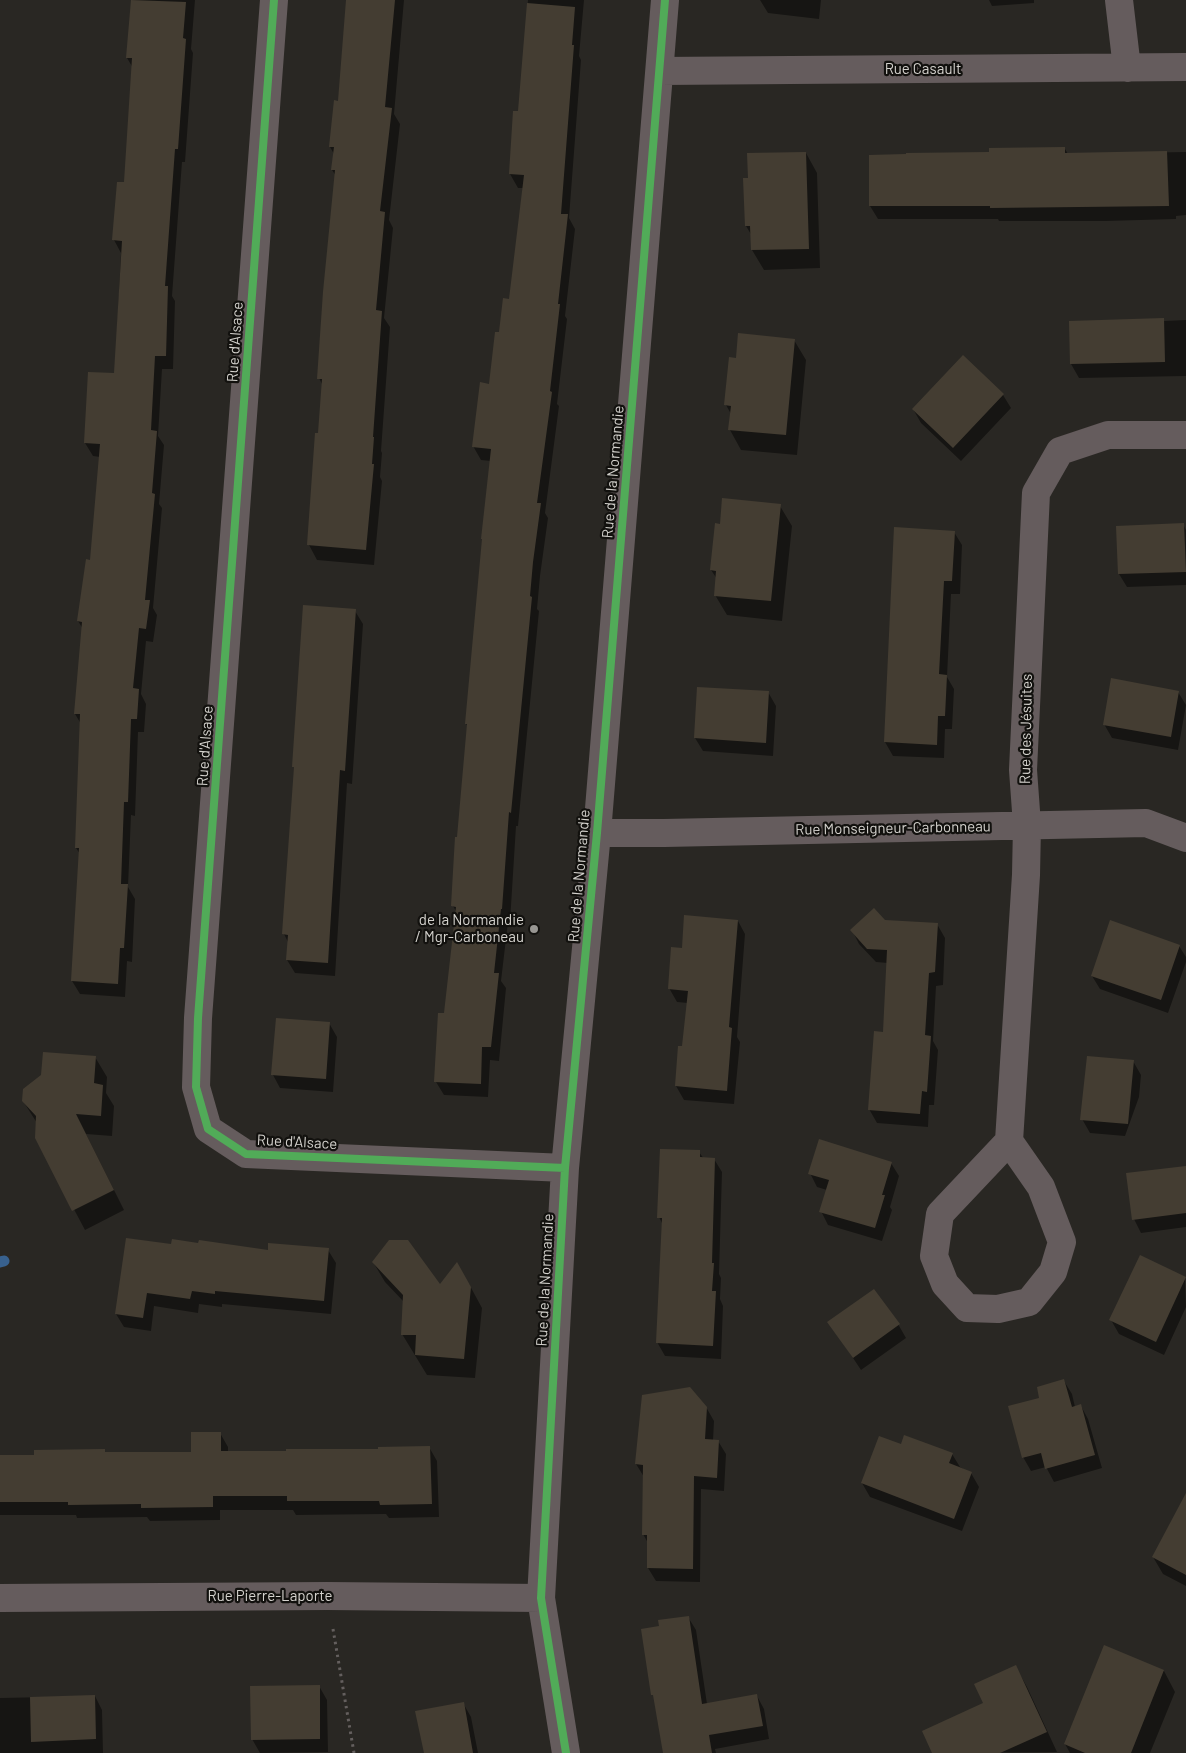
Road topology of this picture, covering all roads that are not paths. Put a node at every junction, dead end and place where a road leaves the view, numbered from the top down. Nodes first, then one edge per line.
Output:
1 (274, 0) edge
2 (665, 0) edge
3 (1119, 0) edge
4 (1186, 67) edge
5 (1127, 68) junction
6 (660, 71) junction
7 (1186, 435) edge
8 (1027, 825) junction
9 (597, 833) junction
10 (1186, 838) edge
11 (1009, 1141) junction
12 (565, 1168) junction
13 (0, 1598) edge
14 (541, 1598) junction
15 (566, 1753) edge

1 - 12 street, Rue d'Alsace
2 - 6 street, Rue de la Normandie
3 - 5 street
4 - 5 street, Rue Casault
5 - 6 street, Rue Casault
6 - 9 street, Rue de la Normandie
7 - 8 street, Rue des Jésuites
8 - 9 street, Rue Monseigneur-Carbonneau
8 - 10 street, Rue Monseigneur-Carbonneau
8 - 11 street, Rue des Jésuites
9 - 12 street, Rue de la Normandie
11 - 11 street
12 - 14 street, Rue de la Normandie
13 - 14 street, Rue Pierre-Laporte
14 - 15 street, Rue de la Normandie

